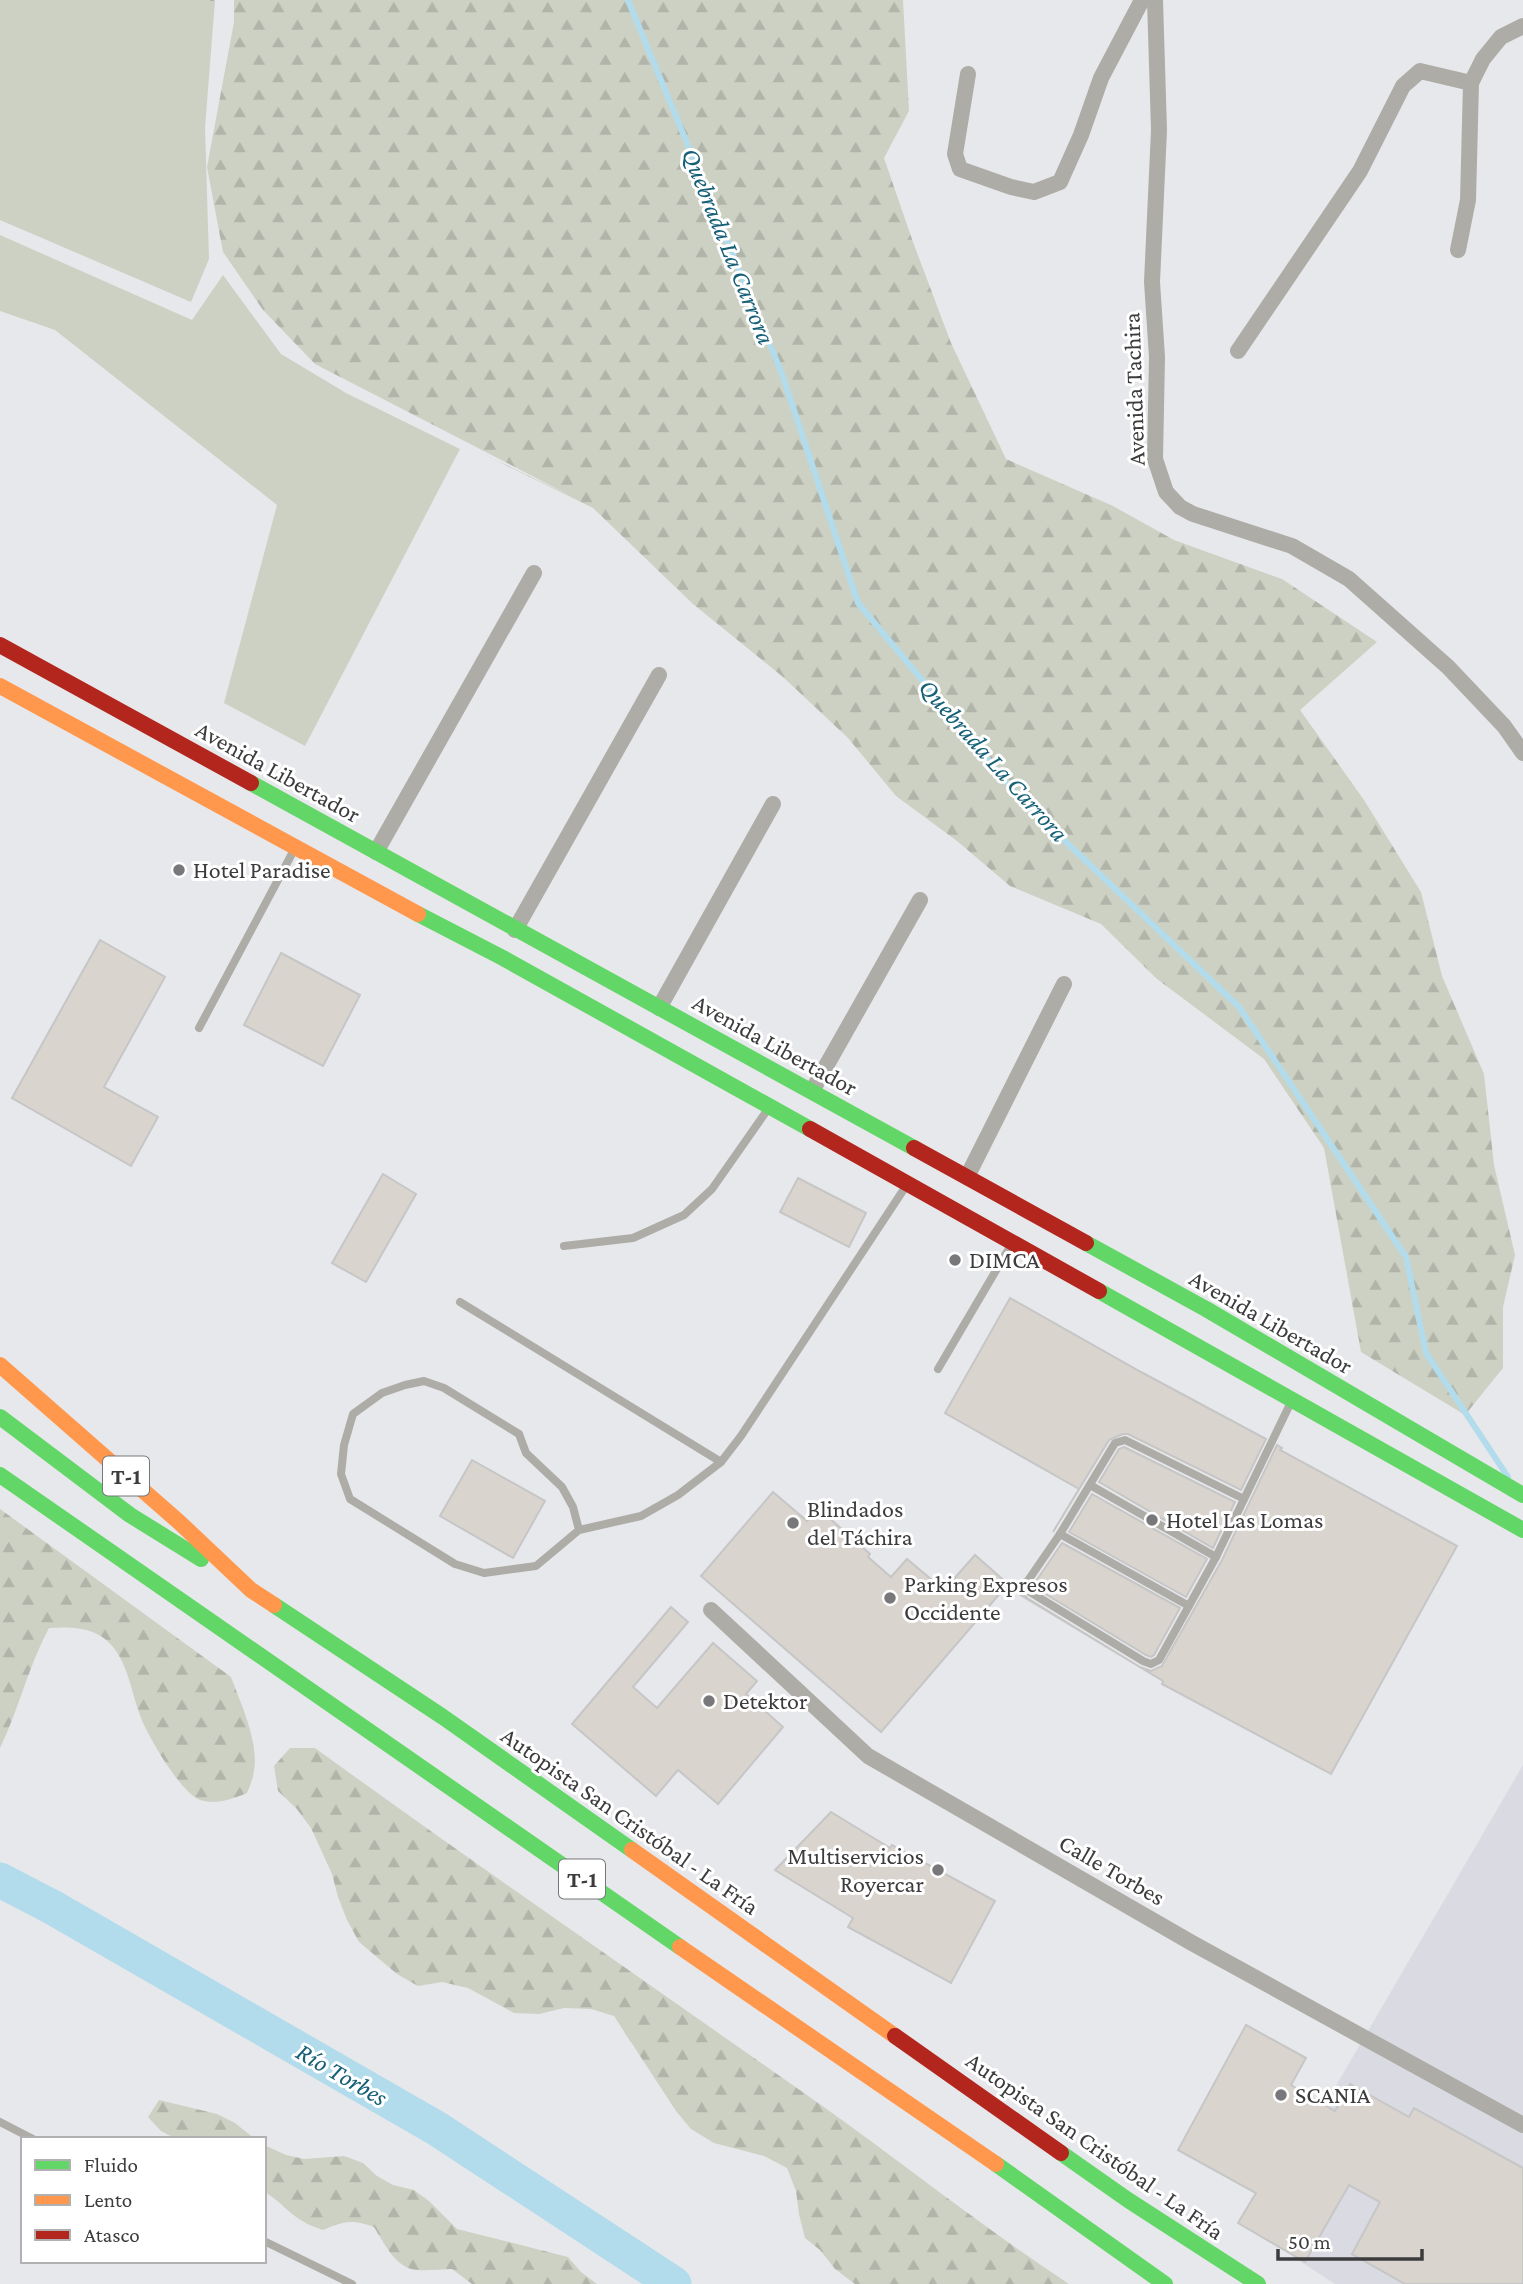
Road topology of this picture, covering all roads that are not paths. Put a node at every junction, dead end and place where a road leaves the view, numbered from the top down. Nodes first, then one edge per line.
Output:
1 (1142, 0) edge
2 (1155, 0) edge
3 (1523, 26) edge
4 (968, 74) dead end
5 (1471, 83) junction
6 (1458, 250) dead end
7 (1238, 351) dead end
8 (534, 573) dead end
9 (0, 645) edge
10 (659, 675) dead end
11 (0, 686) edge
12 (1523, 753) edge
13 (773, 804) dead end
14 (295, 848) junction
15 (376, 852) junction
16 (920, 900) dead end
17 (515, 930) junction
18 (1064, 984) dead end
19 (659, 1007) junction
20 (199, 1028) dead end
21 (812, 1091) junction
22 (770, 1106) junction
23 (967, 1177) junction
24 (907, 1184) junction
25 (1012, 1243) junction
26 (564, 1246) dead end
27 (460, 1302) dead end
28 (0, 1365) edge
29 (939, 1369) dead end
30 (1292, 1399) junction
31 (0, 1417) edge
32 (721, 1462) junction
33 (0, 1475) edge
34 (1090, 1485) junction
35 (1523, 1495) edge
36 (1244, 1499) junction
37 (579, 1530) junction
38 (1523, 1530) edge
39 (1060, 1534) junction
40 (1216, 1557) junction
41 (251, 1590) junction
42 (1189, 1606) junction
43 (711, 1610) dead end
44 (0, 2122) edge
45 (1523, 2125) edge
46 (29, 2137) edge
47 (266, 2242) edge
48 (352, 2284) edge
49 (1165, 2284) edge
50 (1258, 2284) edge

1 - 4 street
2 - 12 street, Avenida Tachira
3 - 5 street
5 - 6 street
5 - 7 street
8 - 15 street
9 - 15 main road, Avenida Libertador
10 - 17 street
11 - 14 main road
13 - 19 street
14 - 20 lane
14 - 22 main road
15 - 17 main road, Avenida Libertador
16 - 21 street
17 - 19 main road, Avenida Libertador
18 - 23 street
19 - 21 main road, Avenida Libertador
21 - 23 main road, Avenida Libertador
22 - 24 main road
22 - 26 lane
23 - 35 main road, Avenida Libertador
24 - 25 main road
24 - 32 lane
25 - 29 lane
25 - 30 main road
27 - 32 lane
28 - 41 main road, Autopista San Cristóbal - La Fría / T-1
30 - 36 lane
30 - 38 main road
31 - 41 main road
32 - 37 lane
33 - 49 main road, T-1
34 - 36 lane
34 - 39 lane
34 - 40 lane
36 - 40 lane
37 - 37 lane
39 - 42 lane
39 - 42 lane
40 - 42 lane
41 - 50 main road, Autopista San Cristóbal - La Fría / T-1
43 - 45 street, Calle Torbes
44 - 46 lane
47 - 48 lane

